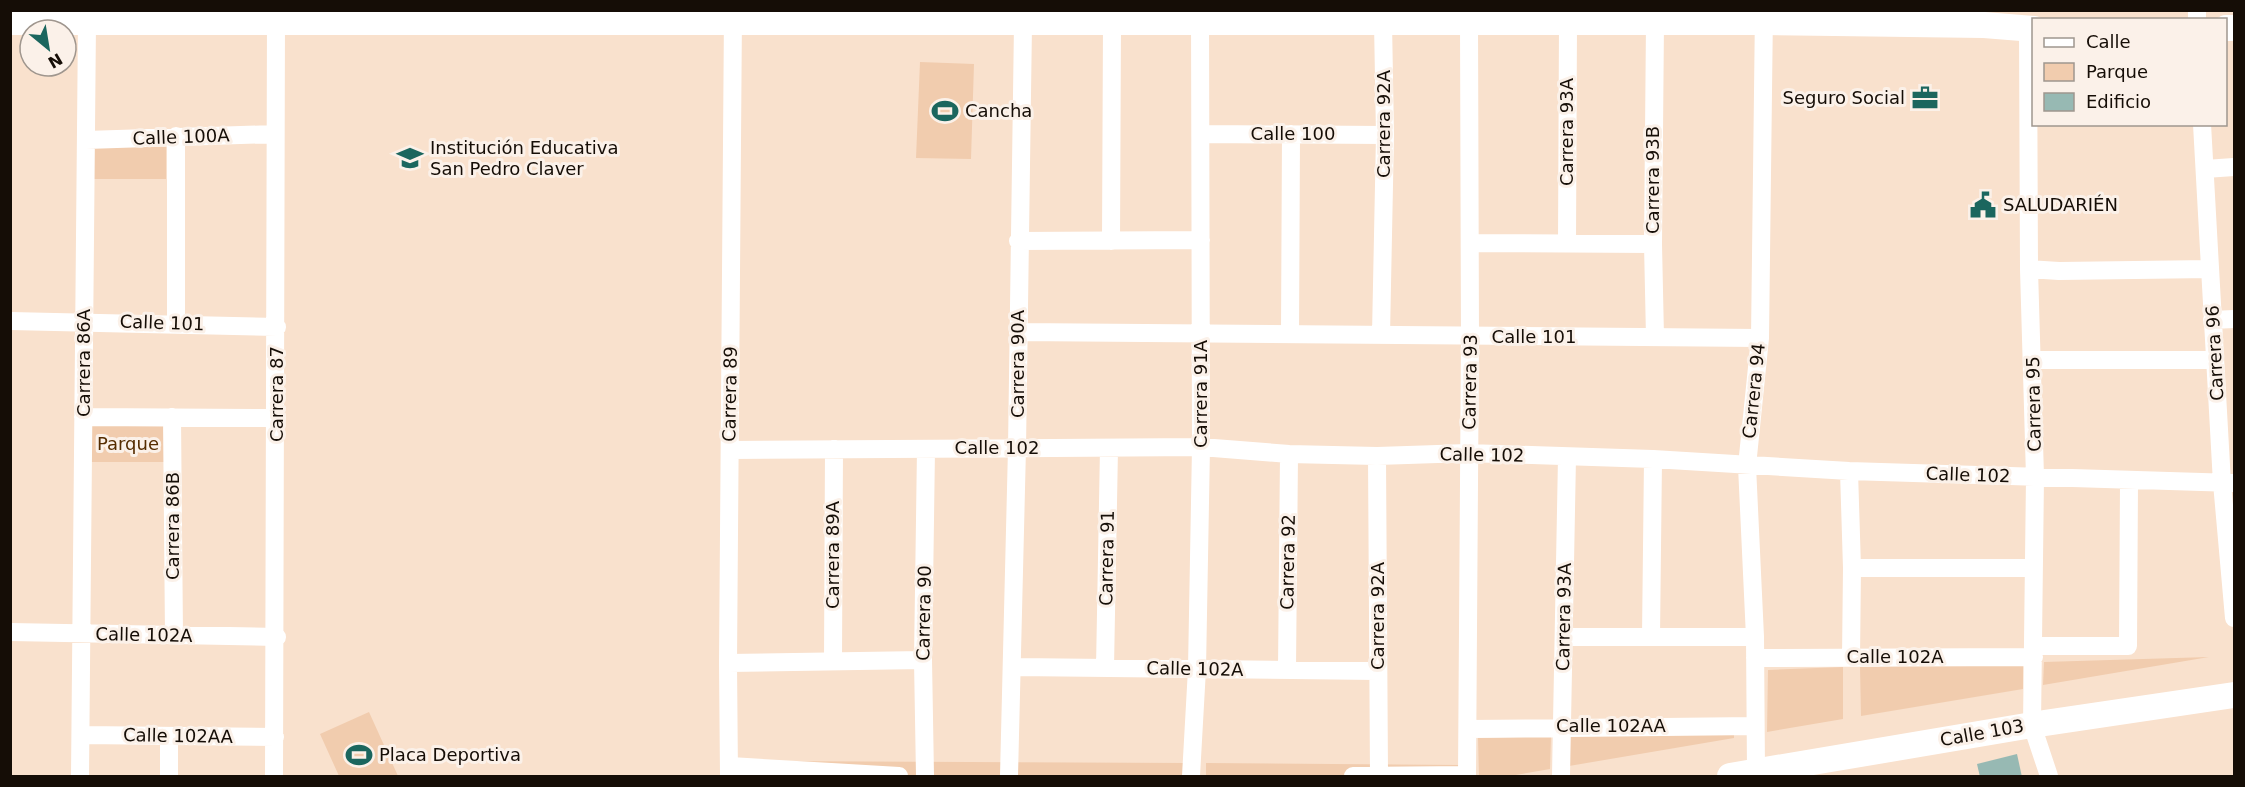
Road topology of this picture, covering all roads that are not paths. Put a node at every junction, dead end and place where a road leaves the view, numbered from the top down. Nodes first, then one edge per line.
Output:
1 (276, 16) edge
2 (734, 16) edge
3 (1764, 16) edge
4 (1200, 17) edge
5 (1984, 18) edge
6 (10, 22) edge
7 (87, 22) junction
8 (1383, 22) junction
9 (1568, 22) junction
10 (1654, 22) junction
11 (1469, 23) junction
12 (1023, 24) junction
13 (1112, 24) junction
14 (2031, 29) edge
15 (2202, 126) edge
16 (275, 134) junction
17 (1202, 134) junction
18 (1291, 134) junction
19 (1384, 135) junction
20 (176, 136) junction
21 (86, 140) junction
22 (2235, 167) edge
23 (2205, 169) junction
24 (1202, 240) junction
25 (1018, 241) junction
26 (1111, 241) junction
27 (1567, 242) junction
28 (1471, 243) junction
29 (1653, 244) junction
30 (2029, 269) junction
31 (2210, 269) junction
32 (2235, 319) edge
33 (2212, 320) junction
34 (10, 321) edge
35 (84, 321) junction
36 (176, 324) junction
37 (277, 327) junction
38 (1018, 332) junction
39 (1201, 332) junction
40 (1290, 334) junction
41 (1381, 335) junction
42 (1470, 336) junction
43 (1655, 337) junction
44 (1760, 338) junction
45 (2033, 360) junction
46 (2215, 360) junction
47 (83, 417) junction
48 (172, 417) junction
49 (277, 418) junction
50 (1201, 447) junction
51 (1017, 448) junction
52 (1108, 448) junction
53 (834, 449) junction
54 (926, 449) junction
55 (730, 450) junction
56 (1468, 453) junction
57 (1289, 454) junction
58 (1377, 456) junction
59 (1567, 457) junction
60 (1653, 459) junction
61 (1747, 466) junction
62 (1849, 471) junction
63 (2036, 477) junction
64 (2129, 482) junction
65 (2229, 483) edge
66 (1852, 568) junction
67 (2033, 568) junction
68 (2235, 618) edge
69 (10, 632) edge
70 (82, 634) junction
71 (174, 635) junction
72 (1564, 637) junction
73 (1651, 637) junction
74 (1755, 637) junction
75 (277, 638) junction
76 (2034, 651) junction
77 (1755, 658) junction
78 (1851, 658) junction
79 (923, 660) junction
80 (833, 662) junction
81 (728, 663) junction
82 (1013, 667) junction
83 (1105, 668) junction
84 (1197, 669) junction
85 (1287, 670) junction
86 (1378, 671) junction
87 (2235, 694) edge
88 (2032, 724) junction
89 (1563, 726) junction
90 (1755, 726) junction
91 (1468, 729) junction
92 (81, 735) junction
93 (169, 736) junction
94 (275, 737) junction
95 (730, 771) edge
96 (1756, 772) junction
97 (1379, 776) edge
98 (1467, 776) edge
99 (80, 777) edge
100 (169, 777) edge
101 (274, 777) edge
102 (899, 777) edge
103 (925, 777) edge
104 (1009, 777) edge
105 (1191, 777) edge
106 (1353, 777) edge
107 (1561, 777) edge
108 (1730, 777) edge
109 (2049, 777) edge

1 - 2 street
1 - 7 street
1 - 16 street, Carrera 87
2 - 12 street
2 - 55 street, Carrera 89
3 - 5 street
3 - 10 street
3 - 44 street, Carrera 94
4 - 8 street
4 - 13 street
4 - 17 street, Carrera 91A
5 - 14 street
6 - 7 street
7 - 21 street, Carrera 86A
8 - 11 street
8 - 19 street, Carrera 92A
9 - 10 street
9 - 11 street
9 - 27 street, Carrera 93A
10 - 29 street, Carrera 93B
11 - 28 street, Carrera 93
12 - 13 street
12 - 25 street, Carrera 90A
13 - 26 street
14 - 30 street, Carrera 95
15 - 23 street, Carrera 96
16 - 20 street, Calle 100A
16 - 37 street, Carrera 87
17 - 18 street, Calle 100
17 - 24 street, Carrera 91A
18 - 19 street, Calle 100
18 - 40 street
19 - 41 street, Carrera 92A
20 - 21 street, Calle 100A
20 - 36 street
21 - 35 street, Carrera 86A
22 - 23 street
23 - 31 street, Carrera 96
24 - 26 street
24 - 39 street, Carrera 91A
25 - 26 street
25 - 38 street, Carrera 90A
27 - 28 street
27 - 29 street
28 - 42 street, Carrera 93
29 - 43 street, Carrera 93B
30 - 31 street
30 - 45 street, Carrera 95
31 - 33 street, Carrera 96
32 - 33 street
33 - 46 street, Carrera 96
34 - 35 street, Calle 101
35 - 36 street, Calle 101
35 - 47 street, Carrera 86A
36 - 37 street, Calle 101
37 - 49 street, Carrera 87
38 - 39 street, Calle 101
38 - 51 street, Carrera 90A
39 - 40 street, Calle 101
39 - 50 street, Carrera 91A
40 - 41 street, Calle 101
41 - 42 street, Calle 101
42 - 43 street, Calle 101
42 - 56 street, Carrera 93
43 - 44 street, Calle 101
44 - 61 street, Carrera 94
45 - 46 street
45 - 63 street, Carrera 95
46 - 65 street, Carrera 96
47 - 48 street
47 - 70 street, Carrera 86A
48 - 49 street
48 - 71 street, Carrera 86B
49 - 75 street, Carrera 87
50 - 52 street, Calle 102
50 - 57 street, Calle 102
50 - 84 street, Carrera 91A
51 - 52 street, Calle 102
51 - 54 street, Calle 102
51 - 82 street, Carrera 90A
52 - 83 street, Carrera 91
53 - 54 street, Calle 102
53 - 55 street, Calle 102
53 - 80 street, Carrera 89A
54 - 79 street, Carrera 90
55 - 81 street, Carrera 89
56 - 58 street, Calle 102
56 - 59 street, Calle 102
56 - 91 street, Carrera 93
57 - 58 street, Calle 102
57 - 85 street, Carrera 92
58 - 86 street, Carrera 92A
59 - 60 street, Calle 102
59 - 72 street, Carrera 93A
60 - 61 street, Calle 102
60 - 73 street
61 - 62 street, Calle 102
61 - 74 street, Carrera 94
62 - 63 street, Calle 102
62 - 66 street
63 - 64 street, Calle 102
63 - 67 street, Carrera 95
64 - 65 street, Calle 102
64 - 76 street, Calle 102A
65 - 68 street, Carrera 96
66 - 67 street
66 - 78 street
67 - 76 street, Carrera 95
69 - 70 street, Calle 102A
70 - 71 street, Calle 102A
70 - 92 street, Carrera 86A
71 - 75 street, Calle 102A
72 - 73 street
72 - 89 street, Carrera 93A
73 - 74 street
74 - 77 street, Carrera 94
75 - 94 street, Carrera 87
76 - 78 street, Calle 102A
76 - 88 street, Carrera 95
77 - 78 street, Calle 102A
77 - 90 street, Carrera 94
79 - 80 street
79 - 103 street, Carrera 90
80 - 81 street
81 - 95 street, Carrera 89
82 - 83 street, Calle 102A
82 - 104 street, Carrera 90A
83 - 84 street, Calle 102A
84 - 85 street, Calle 102A
84 - 105 street, Carrera 91A
85 - 86 street, Calle 102A
86 - 97 street, Carrera 92A
87 - 88 street, Calle 103
88 - 96 street, Calle 103
88 - 109 street, Carrera 95
89 - 90 street, Calle 102AA
89 - 91 street, Calle 102AA
89 - 107 street, Carrera 93A
90 - 96 street, Carrera 94
91 - 98 street, Carrera 93
92 - 93 street, Calle 102AA
92 - 99 street, Carrera 86A
93 - 94 street, Calle 102AA
93 - 100 street
94 - 101 street, Carrera 87
95 - 102 street
96 - 108 street, Calle 103
97 - 98 street
97 - 106 street

